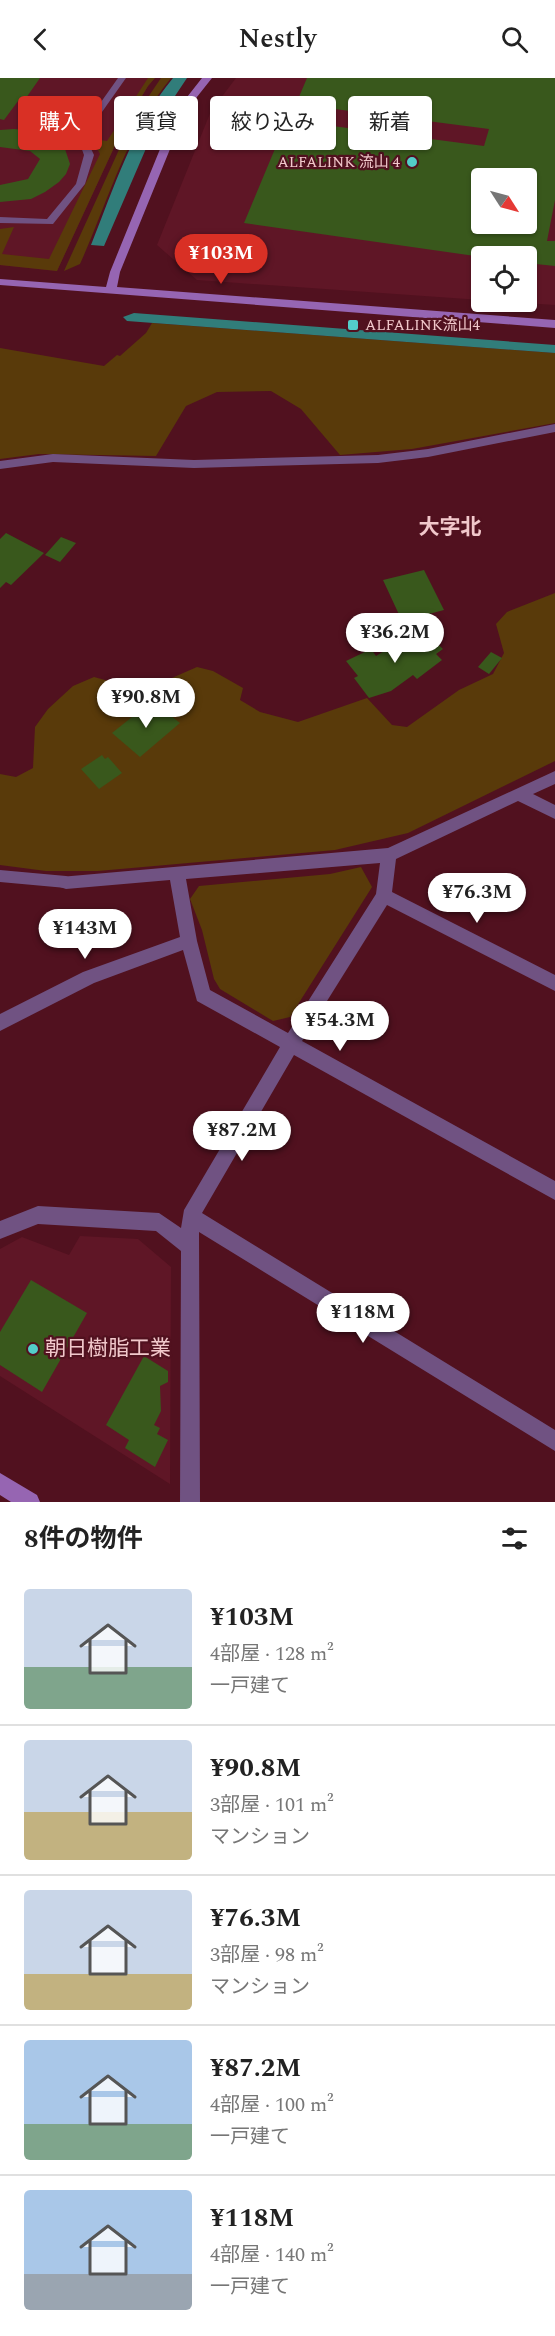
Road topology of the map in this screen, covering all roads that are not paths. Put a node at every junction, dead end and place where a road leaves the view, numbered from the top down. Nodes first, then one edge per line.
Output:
1 (122, 78) edge
2 (207, 78) edge
3 (0, 220) edge
4 (0, 282) edge
5 (110, 292) junction
6 (555, 324) edge
7 (555, 428) edge
8 (0, 465) edge
9 (555, 777) edge
10 (519, 795) junction
11 (555, 812) edge
12 (389, 855) junction
13 (177, 874) junction
14 (0, 876) edge
15 (66, 882) joint
16 (384, 896) junction
17 (189, 941) junction
18 (555, 983) edge
19 (0, 1023) edge
20 (290, 1044) junction
21 (555, 1191) edge
22 (190, 1216) junction
23 (0, 1230) edge
24 (189, 1247) junction
25 (555, 1441) edge
26 (0, 1483) edge
27 (30, 1502) edge
28 (190, 1502) edge

1 - 3 lane
2 - 5 street
4 - 5 street
5 - 6 street
7 - 8 lane
9 - 10 street
10 - 11 street
10 - 12 street
12 - 13 street
12 - 16 street
13 - 15 street
13 - 17 street
14 - 15 lane
16 - 18 street
16 - 20 street
17 - 19 street
17 - 20 street
20 - 21 street
20 - 22 street
22 - 24 street
22 - 25 street
23 - 24 street
24 - 28 street
26 - 27 street

